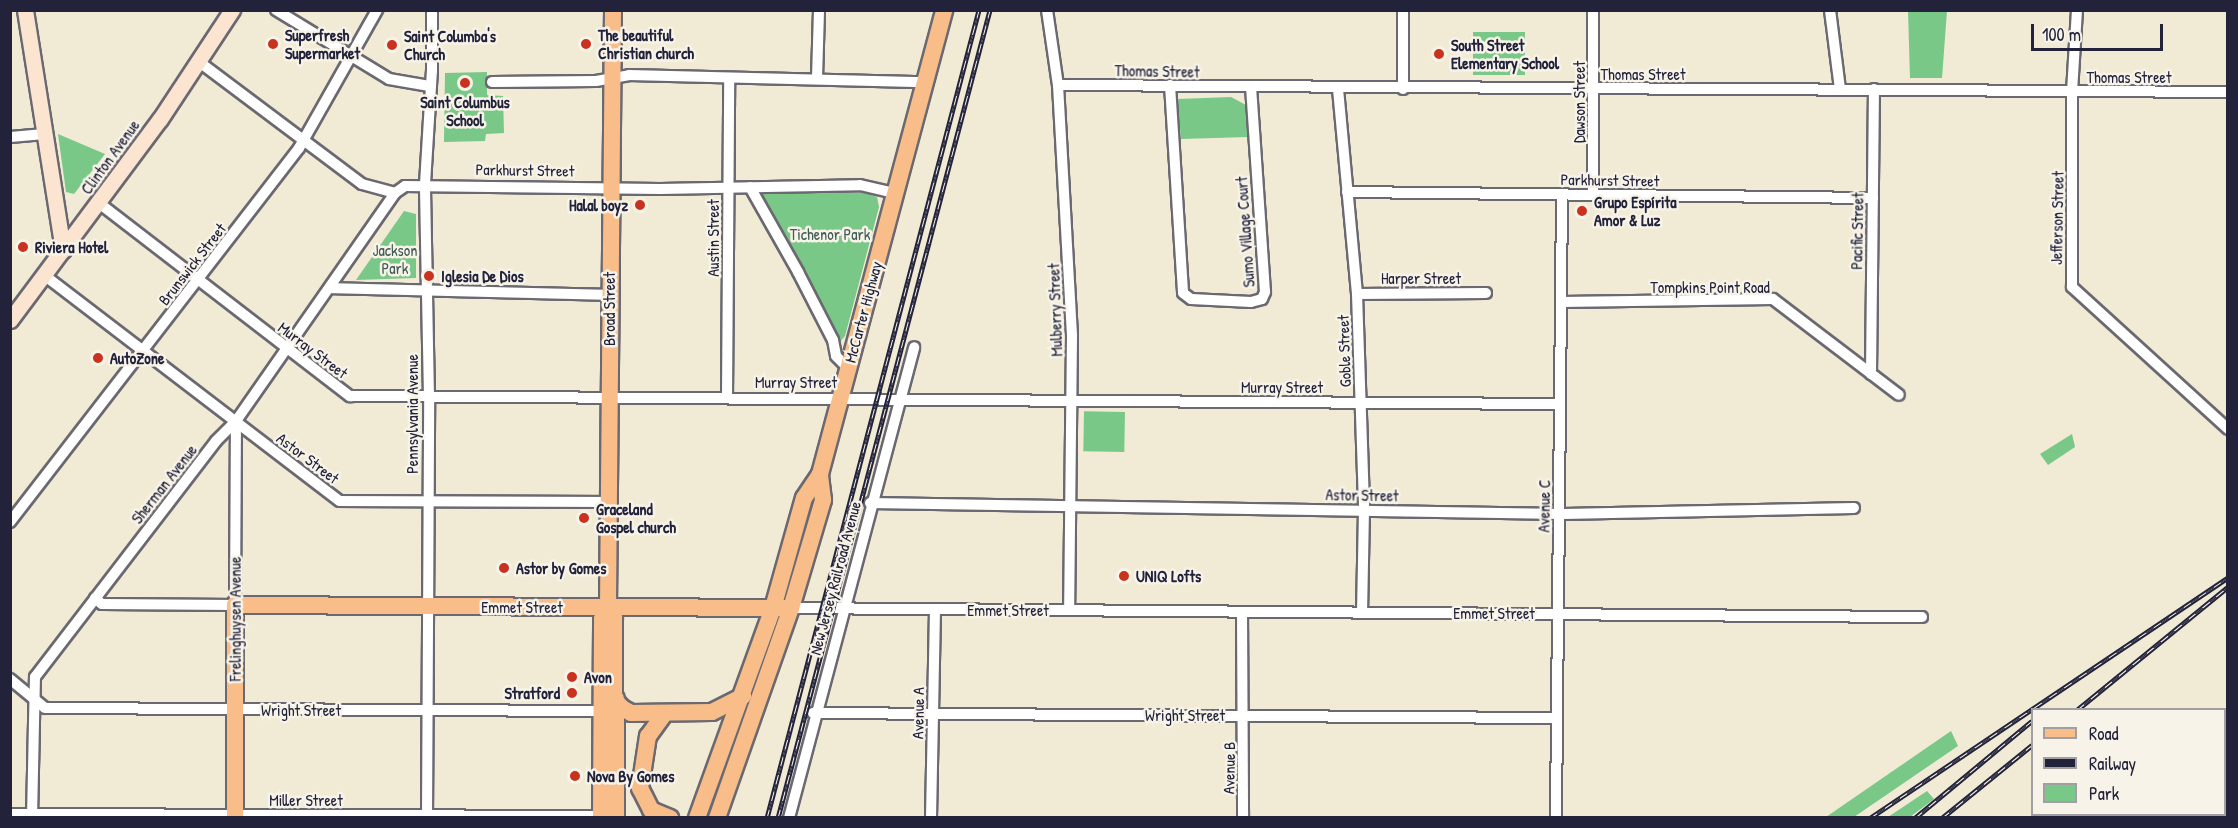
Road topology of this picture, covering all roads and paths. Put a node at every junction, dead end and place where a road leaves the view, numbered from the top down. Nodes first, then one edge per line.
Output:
1 (25, 10) edge
2 (232, 10) edge
3 (276, 10) edge
4 (377, 10) edge
5 (432, 10) edge
6 (613, 10) edge
7 (819, 10) edge
8 (944, 10) edge
9 (1047, 10) edge
10 (1403, 10) edge
11 (1593, 10) edge
12 (1830, 10) edge
13 (2077, 10) edge
14 (350, 57) junction
15 (198, 61) junction
16 (611, 78) junction
17 (729, 78) junction
18 (817, 78) junction
19 (492, 82) dead end
20 (925, 82) junction
21 (1170, 85) junction
22 (429, 86) junction
23 (1058, 86) junction
24 (1251, 89) junction
25 (1338, 89) junction
26 (1403, 89) junction
27 (1595, 89) junction
28 (1840, 89) junction
29 (1874, 89) junction
30 (2072, 92) junction
31 (2228, 92) edge
32 (42, 134) junction
33 (10, 137) edge
34 (304, 140) junction
35 (425, 184) junction
36 (610, 186) junction
37 (728, 186) junction
38 (750, 187) junction
39 (1347, 192) junction
40 (395, 193) junction
41 (896, 193) junction
42 (1562, 194) junction
43 (1593, 194) junction
44 (1872, 198) junction
45 (99, 203) junction
46 (63, 250) junction
47 (44, 275) junction
48 (198, 280) junction
49 (330, 288) junction
50 (424, 292) junction
51 (1486, 293) dead end
52 (1357, 294) junction
53 (609, 295) junction
54 (1561, 302) junction
55 (10, 320) edge
56 (914, 347) dead end
57 (288, 349) junction
58 (143, 351) junction
59 (848, 368) junction
60 (1871, 374) junction
61 (1899, 395) dead end
62 (429, 397) junction
63 (841, 397) junction
64 (609, 398) junction
65 (727, 398) junction
66 (899, 401) junction
67 (1072, 402) junction
68 (1362, 402) junction
69 (1560, 404) junction
70 (236, 421) junction
71 (2228, 429) edge
72 (820, 474) junction
73 (428, 501) junction
74 (609, 502) junction
75 (870, 502) junction
76 (1070, 505) junction
77 (1854, 508) dead end
78 (1364, 510) junction
79 (1559, 514) junction
80 (10, 522) edge
81 (95, 598) junction
82 (235, 605) junction
83 (427, 606) junction
84 (608, 607) junction
85 (773, 608) junction
86 (791, 608) junction
87 (842, 609) junction
88 (935, 609) junction
89 (1069, 610) junction
90 (1242, 612) junction
91 (1362, 612) junction
92 (1556, 613) junction
93 (1922, 617) dead end
94 (10, 679) edge
95 (743, 696) junction
96 (34, 699) junction
97 (607, 705) junction
98 (426, 710) junction
99 (236, 711) junction
100 (665, 713) junction
101 (813, 713) junction
102 (934, 714) junction
103 (1244, 716) junction
104 (1556, 718) junction
105 (10, 813) edge
106 (32, 816) edge
107 (235, 816) edge
108 (427, 817) edge
109 (606, 817) edge
110 (670, 818) edge
111 (697, 818) edge
112 (717, 818) edge
113 (789, 818) edge
114 (931, 818) edge
115 (1243, 818) edge
116 (1556, 818) edge

1 - 32 main road
2 - 15 main road, Clinton Avenue
3 - 14 street
4 - 14 street, Brunswick Street
5 - 22 street, Pennsylvania Avenue
6 - 16 main road, Broad Street
7 - 18 street
8 - 20 main road, McCarter Highway
9 - 23 street, Mulberry Street
10 - 26 street
11 - 27 street, Dawson Street
12 - 28 street
13 - 30 street, Jefferson Street
14 - 22 street
14 - 34 street, Brunswick Street
15 - 34 street
15 - 45 main road, Clinton Avenue
16 - 17 street
16 - 19 street
16 - 36 main road, Broad Street
17 - 18 street
17 - 37 street, Austin Street
18 - 20 street
20 - 41 main road, McCarter Highway
21 - 23 street, Thomas Street
21 - 24 street, Thomas Street
21 - 24 street, Sumo Village Court
22 - 35 street, Pennsylvania Avenue
23 - 67 street, Mulberry Street
24 - 25 street, Thomas Street
25 - 26 street, Thomas Street
25 - 39 street, Goble Street
26 - 27 street, Thomas Street
27 - 28 street, Thomas Street
27 - 43 street, Dawson Street
28 - 29 street, Thomas Street
29 - 30 street, Thomas Street
29 - 44 street, Pacific Street
30 - 31 street, Thomas Street
30 - 71 street, Jefferson Street
32 - 33 street
32 - 46 main road
34 - 40 street
34 - 48 street, Brunswick Street
35 - 36 street, Parkhurst Street
35 - 40 street, Parkhurst Street
35 - 50 street, Pennsylvania Avenue
36 - 37 street, Parkhurst Street
36 - 53 main road, Broad Street
37 - 38 street, Parkhurst Street
37 - 65 street, Austin Street
38 - 41 street, Parkhurst Street
38 - 59 street
39 - 42 street, Parkhurst Street
39 - 52 street, Goble Street
40 - 49 street, Sherman Avenue
41 - 59 main road, McCarter Highway
42 - 43 street, Parkhurst Street
42 - 54 street, Avenue C
43 - 44 street, Parkhurst Street
44 - 60 street, Pacific Street
45 - 46 main road, Clinton Avenue
45 - 48 street, Murray Street
46 - 47 main road, Clinton Avenue
47 - 55 main road, Clinton Avenue
47 - 58 street, Astor Street
48 - 57 street, Murray Street
48 - 58 street, Brunswick Street
49 - 50 street
49 - 57 street, Sherman Avenue
50 - 53 street
50 - 62 street, Pennsylvania Avenue
51 - 52 street, Harper Street
52 - 68 street, Goble Street
53 - 64 main road, Broad Street
54 - 60 street, Tompkins Point Road
54 - 69 street, Avenue C
56 - 66 street, New Jersey Railroad Avenue
57 - 62 street, Murray Street
57 - 70 street, Sherman Avenue
58 - 70 street, Astor Street
58 - 80 street, Brunswick Street
59 - 63 main road, McCarter Highway
60 - 61 street, Tompkins Point Road
62 - 64 street, Murray Street
62 - 73 street, Pennsylvania Avenue
63 - 65 street, Murray Street
63 - 66 street, Murray Street
63 - 72 main road, McCarter Highway
64 - 65 street, Murray Street
64 - 74 main road, Broad Street
66 - 67 street, Murray Street
66 - 75 street, New Jersey Railroad Avenue
67 - 68 street, Murray Street
67 - 76 street, Mulberry Street
68 - 69 street, Murray Street
68 - 78 street, Goble Street
69 - 79 street, Avenue C
70 - 73 street, Astor Street
70 - 81 street, Sherman Avenue
70 - 82 street, Frelinghuysen Avenue
72 - 85 main road, McCarter Highway
72 - 86 main road, McCarter Highway
73 - 74 street, Astor Street
73 - 83 street, Pennsylvania Avenue
74 - 84 main road, Broad Street
75 - 76 street, Astor Street
75 - 87 street, New Jersey Railroad Avenue
76 - 78 street, Astor Street
76 - 89 street, Mulberry Street
77 - 79 street, Astor Street
78 - 79 street, Astor Street
78 - 91 street, Goble Street
79 - 92 street, Avenue C
81 - 82 street, Emmet Street
81 - 96 street, Sherman Avenue
82 - 83 main road, Emmet Street
82 - 99 main road, Frelinghuysen Avenue
83 - 84 main road, Emmet Street
83 - 98 street, Pennsylvania Avenue
84 - 85 main road, Emmet Street
84 - 97 main road, Broad Street
85 - 86 main road, Emmet Street
85 - 95 main road, McCarter Highway
86 - 87 street, Emmet Street
86 - 112 main road, McCarter Highway
87 - 88 street, Emmet Street
87 - 101 street, New Jersey Railroad Avenue
88 - 89 street, Emmet Street
88 - 102 street, Avenue A
89 - 90 street, Emmet Street
90 - 91 street, Emmet Street
90 - 103 street, Avenue B
91 - 92 street, Emmet Street
92 - 93 street, Emmet Street
92 - 104 street, Avenue C
94 - 96 street, Wright Street
95 - 100 main road, Wright Street
95 - 111 main road, McCarter Highway
96 - 99 street, Wright Street
96 - 106 street, Sherman Avenue
97 - 98 street, Wright Street
97 - 100 main road, Wright Street
97 - 109 highway
98 - 99 street, Wright Street
98 - 108 street, Pennsylvania Avenue
99 - 107 main road, Frelinghuysen Avenue
100 - 110 main road
101 - 102 street, Wright Street
101 - 113 street, New Jersey Railroad Avenue
102 - 103 street, Wright Street
102 - 114 street, Avenue A
103 - 104 street, Wright Street
103 - 115 street, Avenue B
104 - 116 street, Avenue C
105 - 106 street, Miller Street
106 - 107 street, Miller Street
107 - 108 street, Miller Street
108 - 109 street, Miller Street

